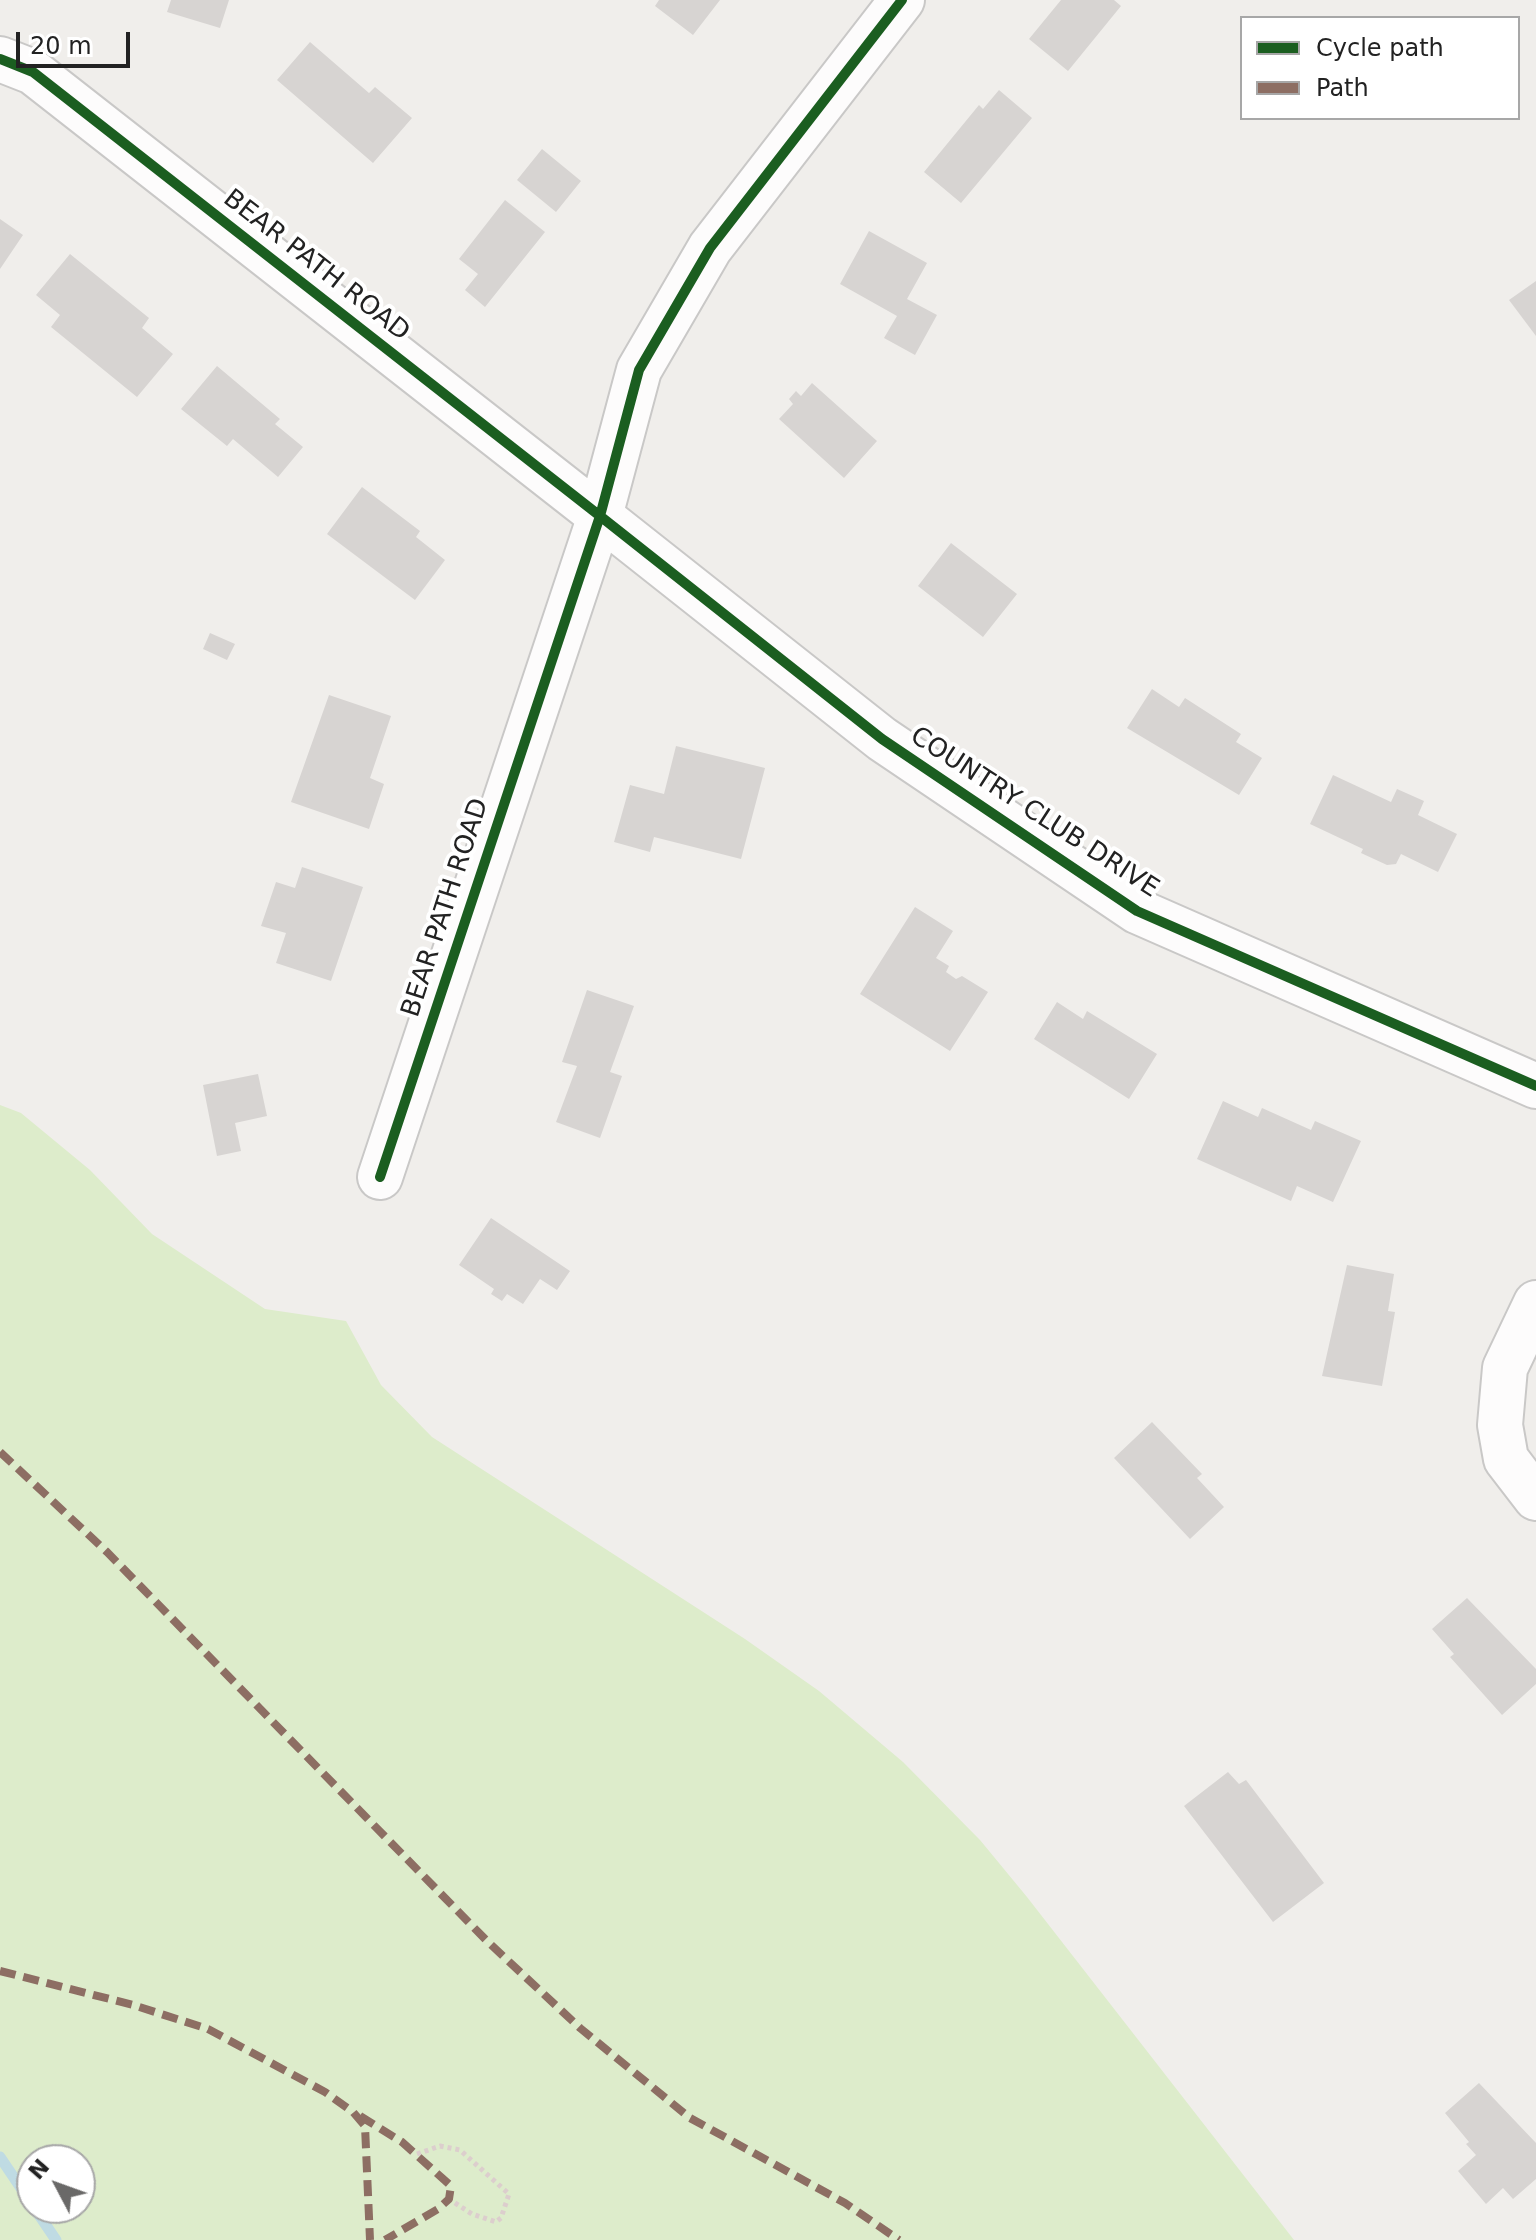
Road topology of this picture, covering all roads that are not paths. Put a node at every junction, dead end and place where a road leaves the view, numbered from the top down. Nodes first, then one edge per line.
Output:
1 (902, 0) edge
2 (0, 59) edge
3 (600, 516) junction
4 (1536, 1086) edge
5 (380, 1177) dead end
6 (1536, 1303) edge
7 (1536, 1498) edge

1 - 3 street, BEAR PATH ROAD
2 - 3 street, BEAR PATH ROAD
3 - 4 street, COUNTRY CLUB DRIVE
3 - 5 street, BEAR PATH ROAD
6 - 7 street

